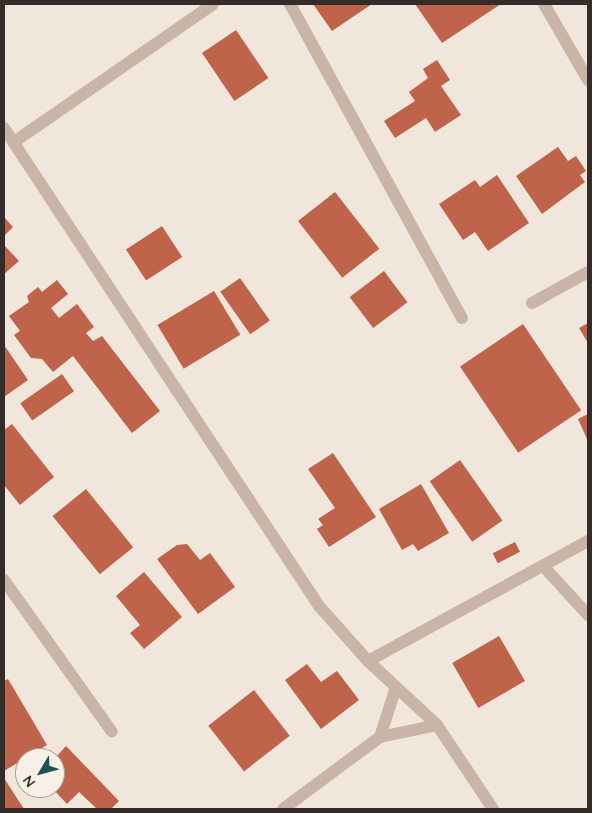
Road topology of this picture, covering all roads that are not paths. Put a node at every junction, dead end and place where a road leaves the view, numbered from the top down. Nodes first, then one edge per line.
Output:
1 (213, 4) edge
2 (290, 4) edge
3 (544, 4) edge
4 (588, 80) edge
5 (4, 128) edge
6 (14, 142) junction
7 (588, 272) edge
8 (532, 303) dead end
9 (462, 318) dead end
10 (588, 541) edge
11 (544, 567) junction
12 (4, 580) edge
13 (588, 615) edge
14 (368, 661) junction
15 (396, 687) junction
16 (437, 725) junction
17 (112, 732) dead end
18 (380, 737) junction
19 (283, 809) edge
20 (493, 809) edge

1 - 6 street
2 - 9 street
3 - 4 street
5 - 6 street
6 - 14 street
7 - 8 street
10 - 11 street
11 - 13 street
11 - 14 street
12 - 17 street
14 - 15 street
15 - 16 street
15 - 18 street
16 - 18 street
16 - 20 street
18 - 19 street

